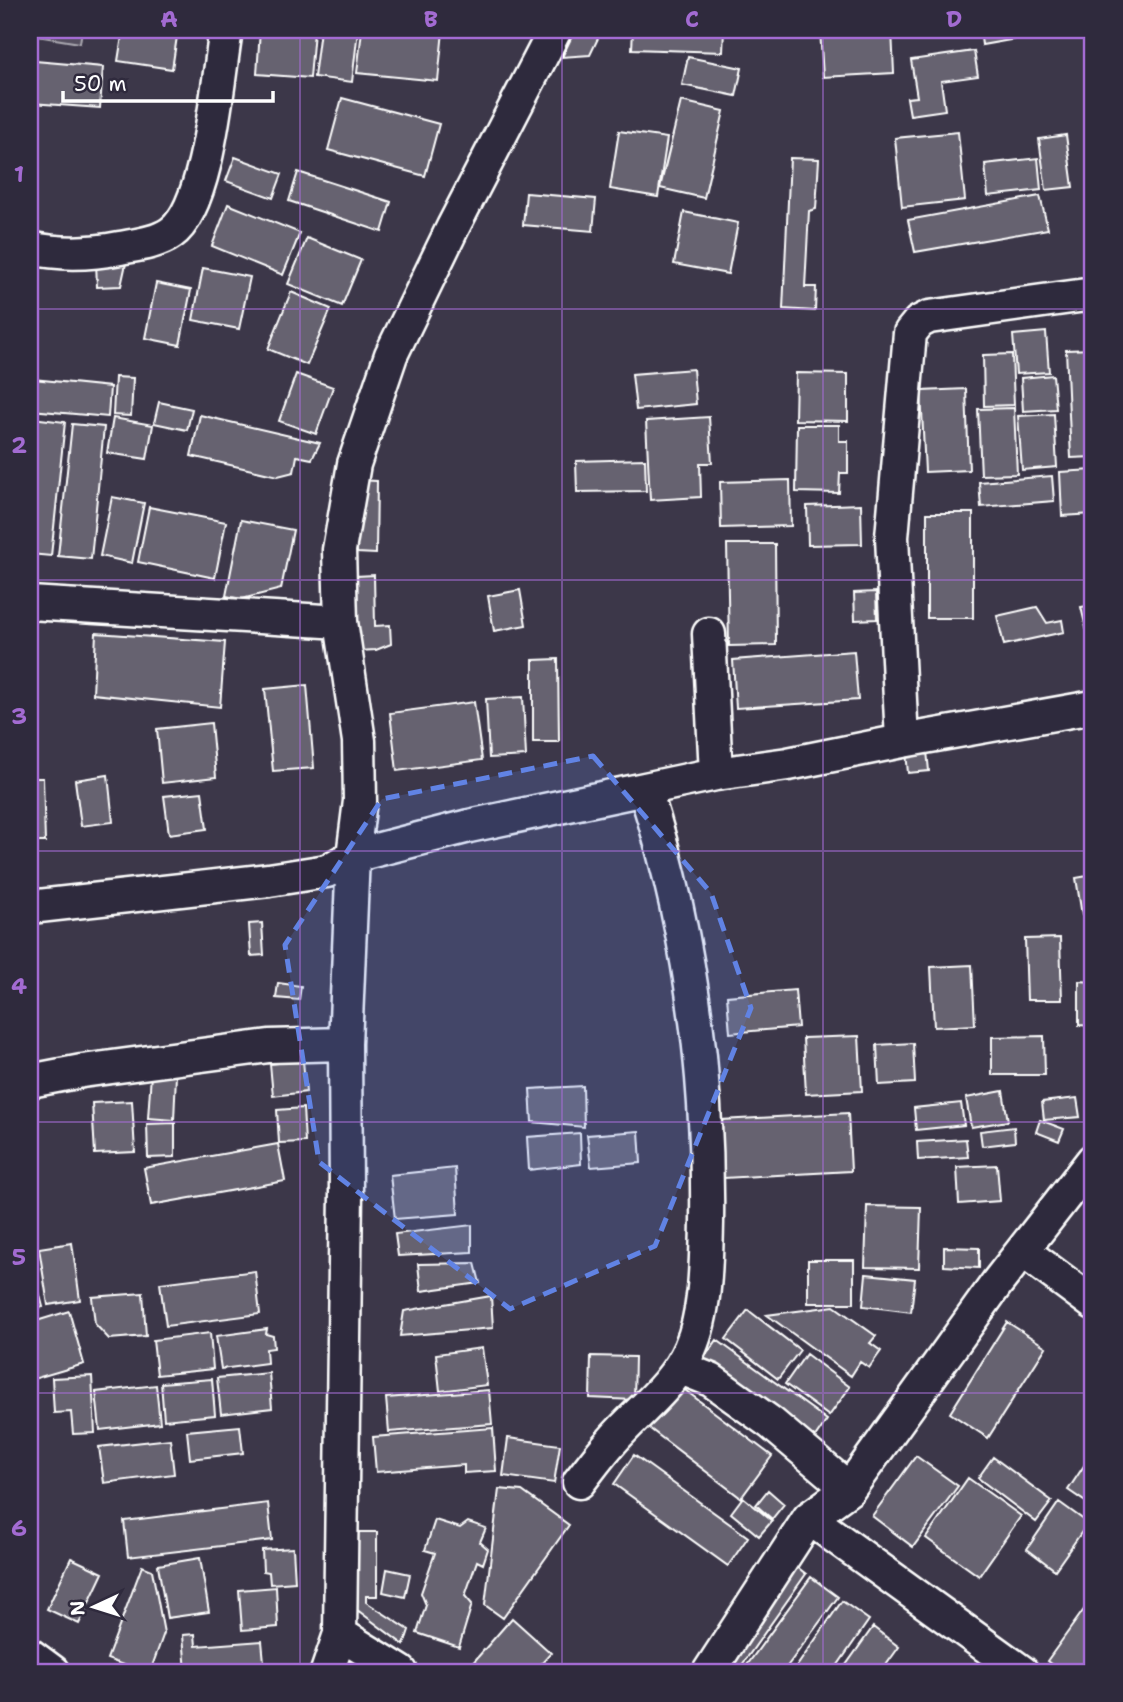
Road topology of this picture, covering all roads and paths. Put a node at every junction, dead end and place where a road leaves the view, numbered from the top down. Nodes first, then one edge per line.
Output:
1 (226, 30) edge
2 (555, 30) edge
3 (30, 248) edge
4 (1093, 294) edge
5 (30, 603) edge
6 (341, 622) junction
7 (709, 634) dead end
8 (1093, 707) edge
9 (902, 741) junction
10 (716, 774) junction
11 (645, 790) junction
12 (354, 856) junction
13 (30, 907) edge
14 (345, 1044) junction
15 (30, 1081) edge
16 (1093, 1160) edge
17 (1023, 1251) junction
18 (1093, 1303) edge
19 (681, 1368) junction
20 (579, 1482) dead end
21 (849, 1489) junction
22 (809, 1518) junction
23 (340, 1634) junction
24 (30, 1655) edge
25 (53, 1672) edge
26 (327, 1672) edge
27 (401, 1672) edge
28 (709, 1672) edge
29 (1022, 1672) edge

1 - 3 street
2 - 6 street
4 - 9 street
5 - 6 street
6 - 12 street
7 - 10 street
8 - 9 street
9 - 10 street
10 - 11 street
11 - 12 street
11 - 19 street
12 - 13 street
12 - 14 street
14 - 15 street
14 - 23 street
16 - 17 street
17 - 18 street
17 - 21 street
19 - 20 street
19 - 21 street
21 - 22 street
22 - 28 street
22 - 29 street
23 - 26 street
23 - 27 street
24 - 25 street

